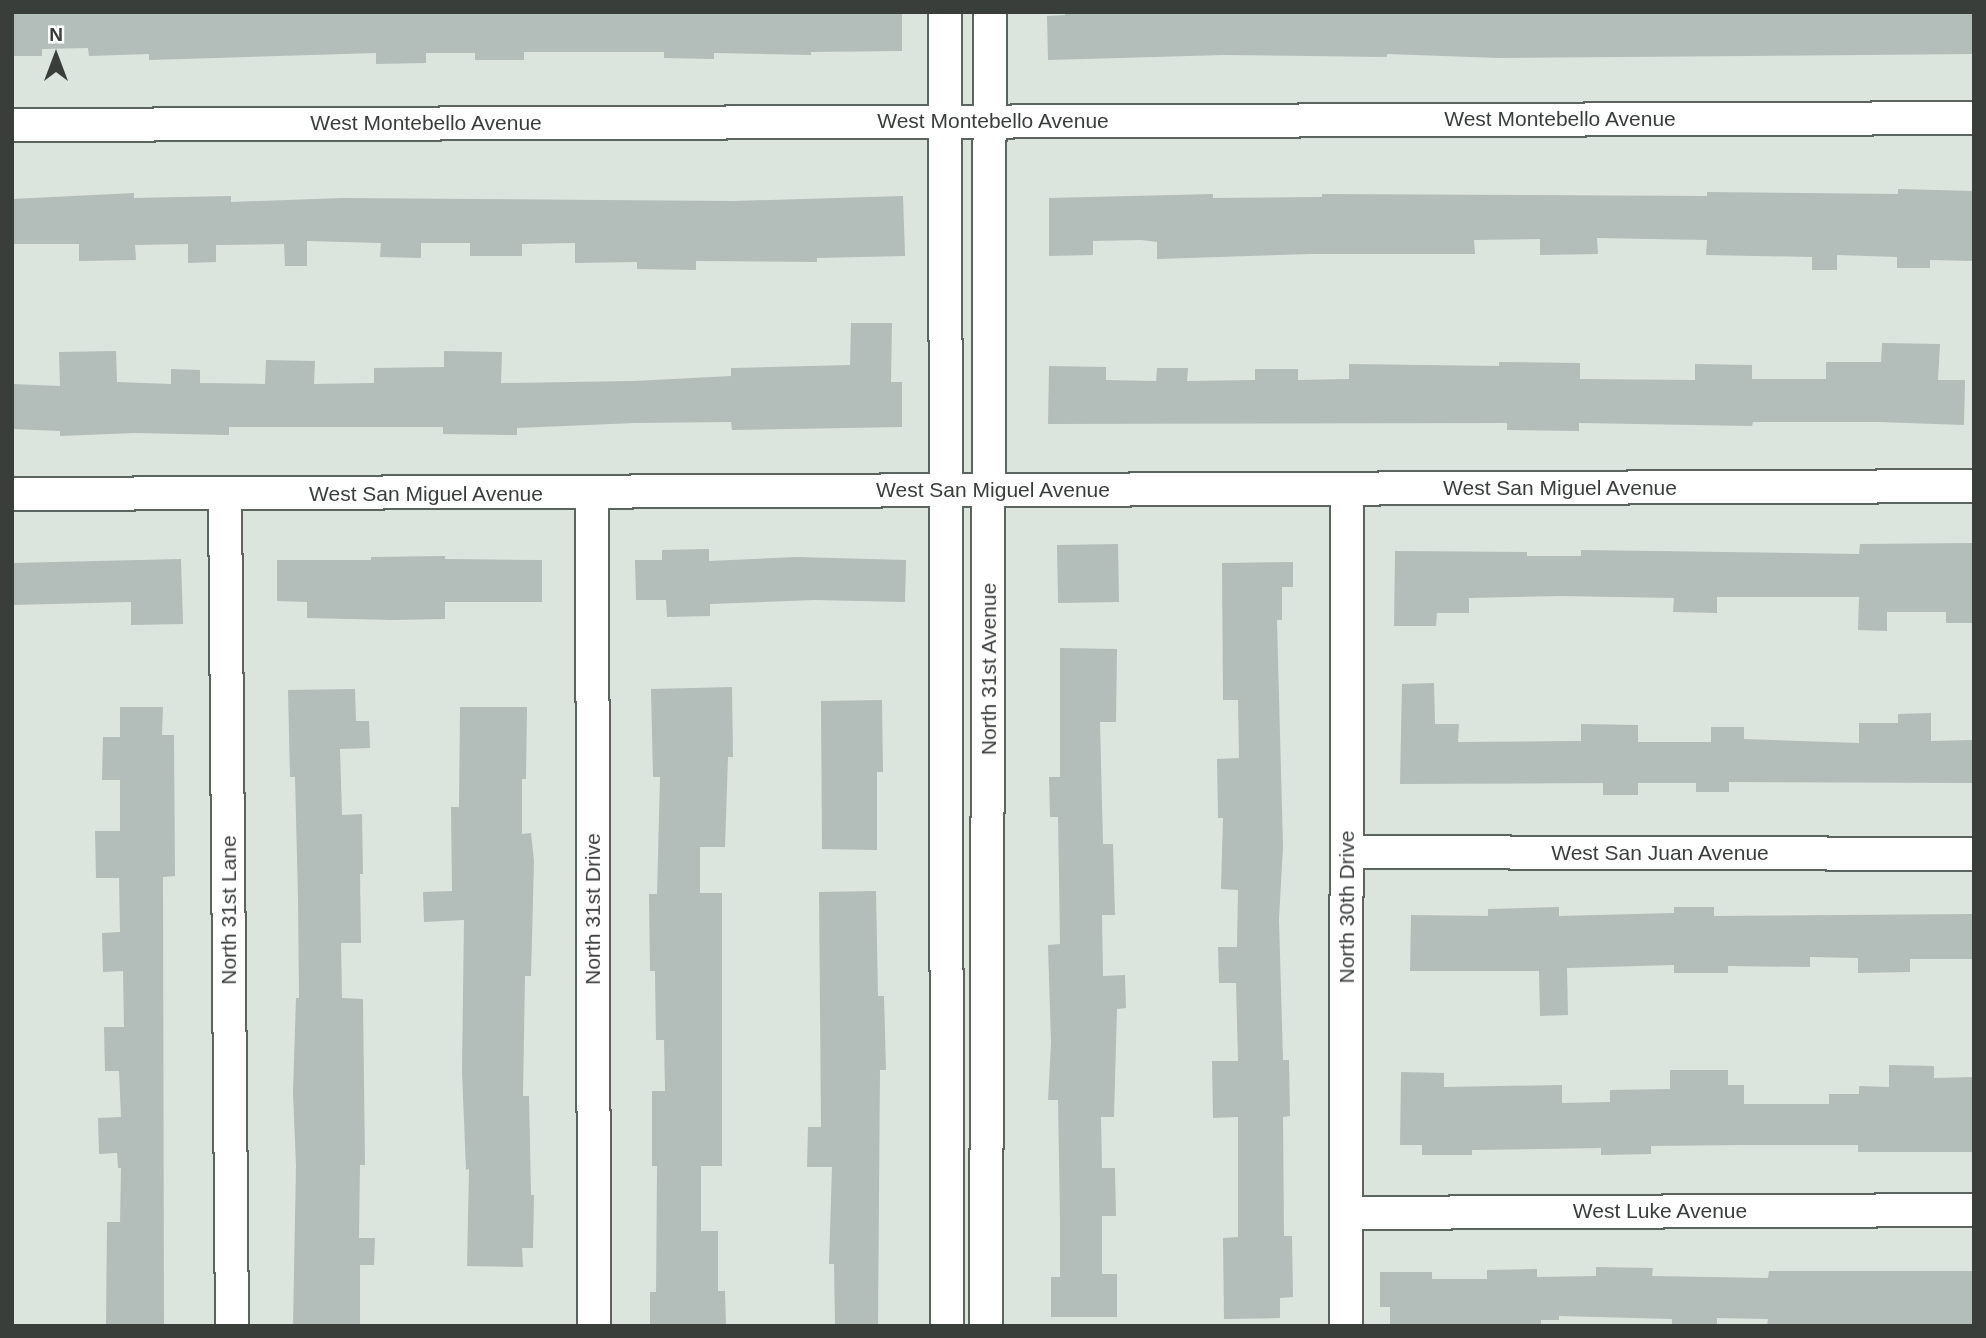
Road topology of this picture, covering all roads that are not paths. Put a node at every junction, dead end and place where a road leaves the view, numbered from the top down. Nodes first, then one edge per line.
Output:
1 (945, 12) edge
2 (990, 12) edge
3 (1974, 118) edge
4 (945, 121) junction
5 (989, 121) junction
6 (12, 125) edge
7 (1974, 486) edge
8 (991, 489) junction
9 (1348, 489) junction
10 (947, 490) junction
11 (592, 493) junction
12 (12, 494) edge
13 (225, 494) junction
14 (1347, 852) junction
15 (1974, 854) edge
16 (947, 1002) junction
17 (986, 1002) junction
18 (1974, 1210) edge
19 (1347, 1213) junction
20 (232, 1326) edge
21 (594, 1326) edge
22 (947, 1326) edge
23 (986, 1326) edge
24 (1346, 1326) edge

1 - 4 street, North 31st Avenue
2 - 5 street, North 31st Avenue
3 - 5 street, West Montebello Avenue
4 - 5 street, West Montebello Avenue
4 - 6 street, West Montebello Avenue
4 - 10 street, North 31st Avenue
5 - 8 street, North 31st Avenue
7 - 9 street, West San Miguel Avenue
8 - 9 street, West San Miguel Avenue
8 - 10 street, West San Miguel Avenue
8 - 17 street, North 31st Avenue
9 - 14 street, North 30th Drive
10 - 11 street, West San Miguel Avenue
10 - 16 street, North 31st Avenue
11 - 13 street, West San Miguel Avenue
11 - 21 street, North 31st Drive
12 - 13 street, West San Miguel Avenue
13 - 20 street, North 31st Lane
14 - 15 street, West San Juan Avenue
14 - 19 street, North 30th Drive
16 - 17 street
16 - 22 street, North 31st Avenue
17 - 23 street, North 31st Avenue
18 - 19 street, West Luke Avenue
19 - 24 street, North 30th Drive

